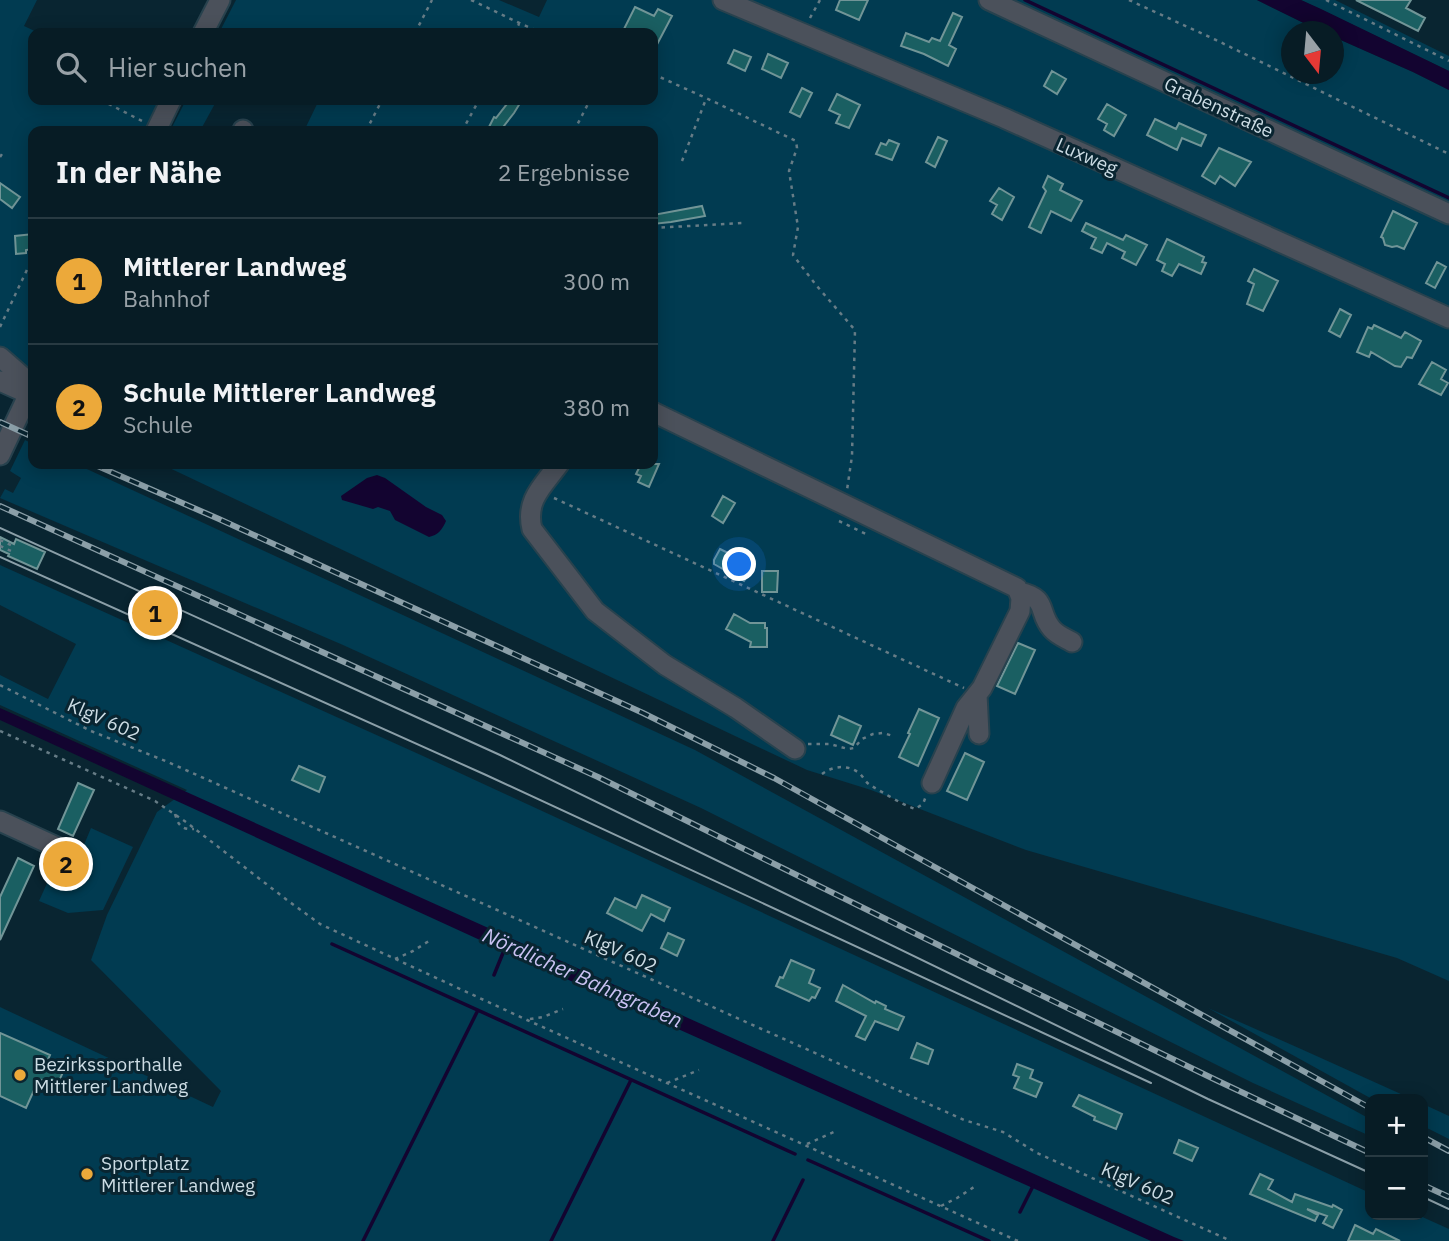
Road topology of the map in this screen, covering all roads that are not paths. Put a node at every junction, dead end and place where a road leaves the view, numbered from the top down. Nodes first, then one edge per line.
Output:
1 (220, 0) edge
2 (723, 0) edge
3 (989, 0) edge
4 (206, 28) edge
5 (169, 105) edge
6 (159, 126) edge
7 (1449, 214) edge
8 (1449, 318) edge
9 (0, 357) edge
10 (0, 381) edge
11 (28, 385) edge
12 (28, 389) edge
13 (28, 396) edge
14 (658, 414) edge
15 (0, 455) edge
16 (555, 469) edge
17 (1019, 592) junction
18 (1072, 642) dead end
19 (977, 694) junction
20 (979, 734) dead end
21 (795, 749) road end
22 (932, 783) road end
23 (0, 821) edge
24 (74, 855) dead end

1 - 4 street
2 - 8 street, Luxweg
3 - 7 street, Grabenstraße
5 - 6 street
9 - 11 street
10 - 12 street
13 - 15 street
14 - 17 street
16 - 21 street
17 - 18 street
17 - 19 street
19 - 20 street
19 - 22 street
23 - 24 street

